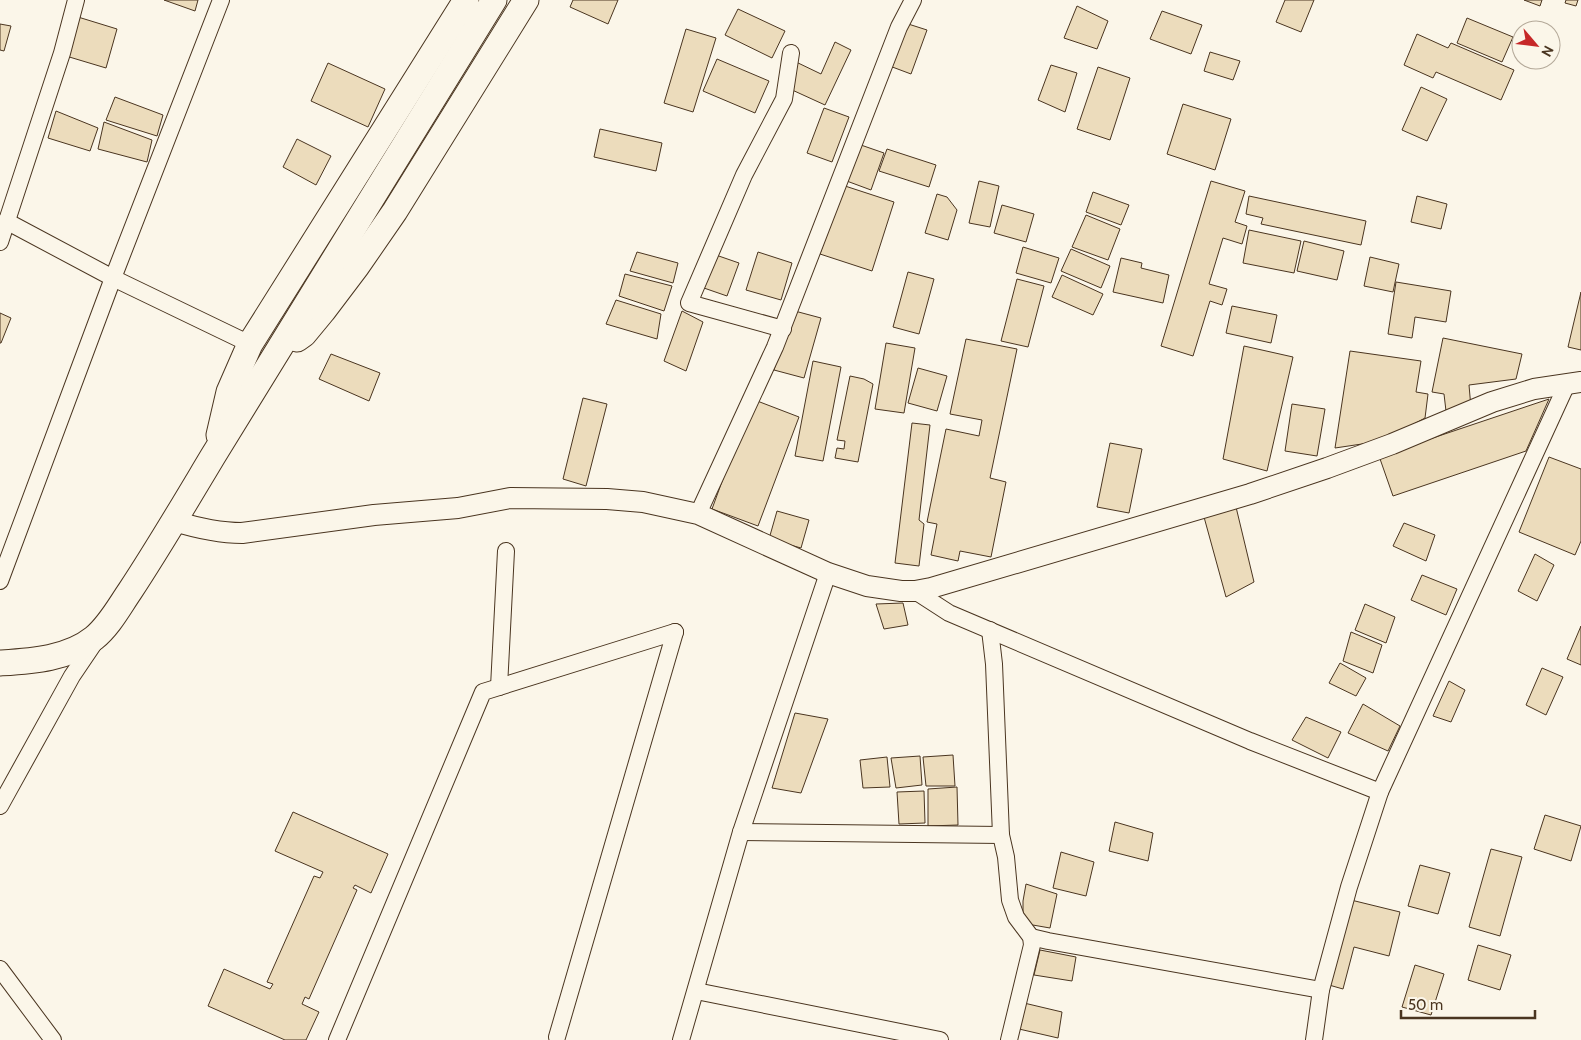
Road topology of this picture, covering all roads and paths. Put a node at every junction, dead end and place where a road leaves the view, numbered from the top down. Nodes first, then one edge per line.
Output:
1 (76, 0) edge
2 (221, 0) edge
3 (466, 0) edge
4 (494, 0) edge
5 (526, 0) edge
6 (913, 0) edge
7 (790, 53) dead end
8 (6, 221) junction
9 (0, 242) edge
10 (113, 278) junction
11 (783, 328) junction
12 (250, 344) junction
13 (279, 350) junction
14 (1574, 383) edge
15 (215, 454) junction
16 (698, 514) junction
17 (174, 520) junction
18 (506, 551) dead end
19 (828, 573) junction
20 (0, 581) edge
21 (915, 591) junction
22 (105, 628) junction
23 (990, 630) junction
24 (0, 663) edge
25 (499, 687) junction
26 (1380, 792) junction
27 (0, 806) edge
28 (741, 832) junction
29 (1001, 835) junction
30 (1031, 937) junction
31 (0, 969) edge
32 (1321, 990) junction
33 (696, 991) junction
34 (557, 1036) dead end
35 (54, 1040) edge
36 (337, 1040) edge
37 (681, 1040) edge
38 (940, 1040) edge
39 (1009, 1040) edge
40 (1314, 1040) edge

1 - 8 street
2 - 10 street
3 - 12 main road
4 - 13 main road
5 - 13 main road
6 - 11 street
7 - 11 street
8 - 9 street
8 - 10 street
10 - 12 street
10 - 20 street
11 - 16 street
12 - 15 main road
13 - 15 main road
14 - 21 street
14 - 26 street
15 - 17 main road
16 - 17 street
16 - 19 street
17 - 22 main road
18 - 25 street
19 - 21 street
19 - 28 street
21 - 23 street
22 - 24 main road
22 - 27 street
23 - 26 street
23 - 29 street
25 - 34 street
25 - 36 street
26 - 32 street
28 - 29 street
28 - 33 street
29 - 30 street
30 - 32 street
30 - 39 street
31 - 35 street
32 - 40 street
33 - 37 street
33 - 38 street

